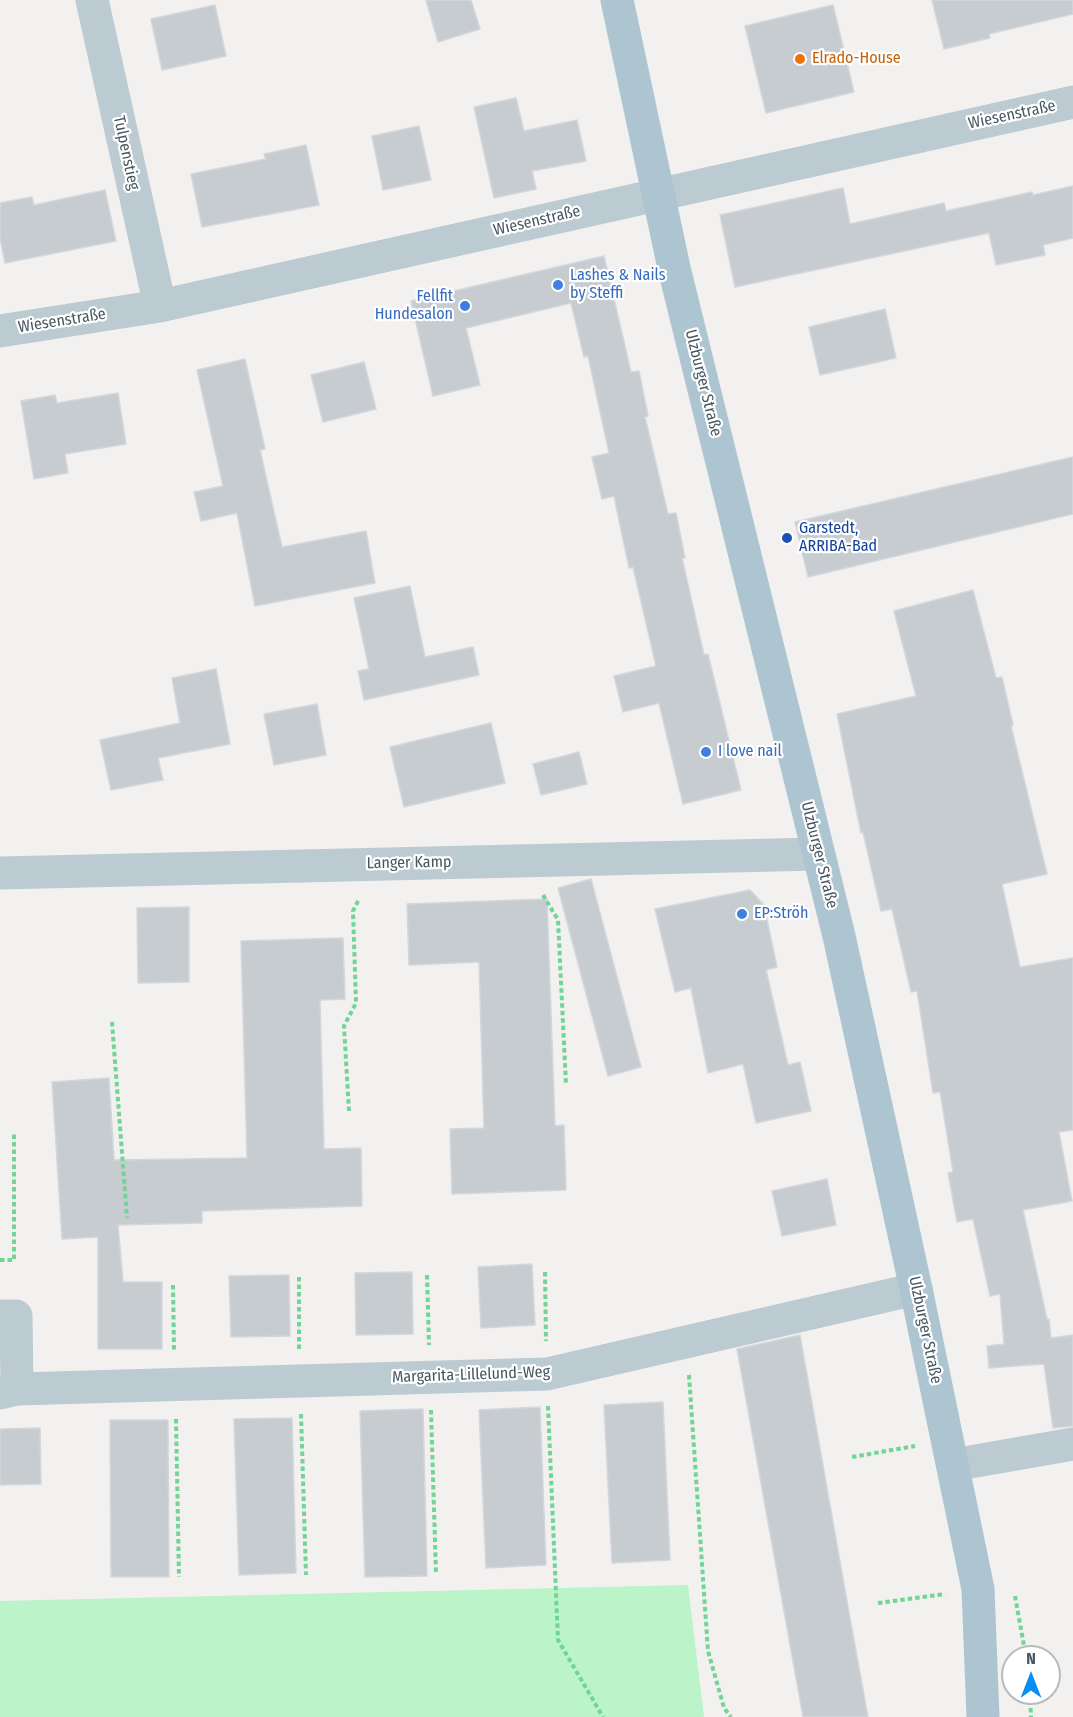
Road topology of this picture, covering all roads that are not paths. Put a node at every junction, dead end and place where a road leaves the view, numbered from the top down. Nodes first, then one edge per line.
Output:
1 (92, 0) edge
2 (617, 0) edge
3 (1073, 102) edge
4 (658, 194) junction
5 (160, 306) junction
6 (0, 332) edge
7 (818, 854) junction
8 (0, 873) edge
9 (916, 1288) junction
10 (0, 1316) edge
11 (9, 1391) edge
12 (1073, 1444) edge
13 (951, 1453) junction
14 (983, 1717) edge

1 - 5 street, Tulpenstieg
2 - 4 main road, Ulzburger Straße
3 - 4 street, Wiesenstraße
4 - 5 street, Wiesenstraße
4 - 7 main road, Ulzburger Straße
5 - 6 street, Wiesenstraße
7 - 8 street, Langer Kamp
7 - 9 main road, Ulzburger Straße
9 - 11 street, Margarita-Lillelund-Weg
9 - 13 main road, Ulzburger Straße
10 - 11 street, Margarita-Lillelund-Weg
12 - 13 street
13 - 14 main road, Ulzburger Straße

